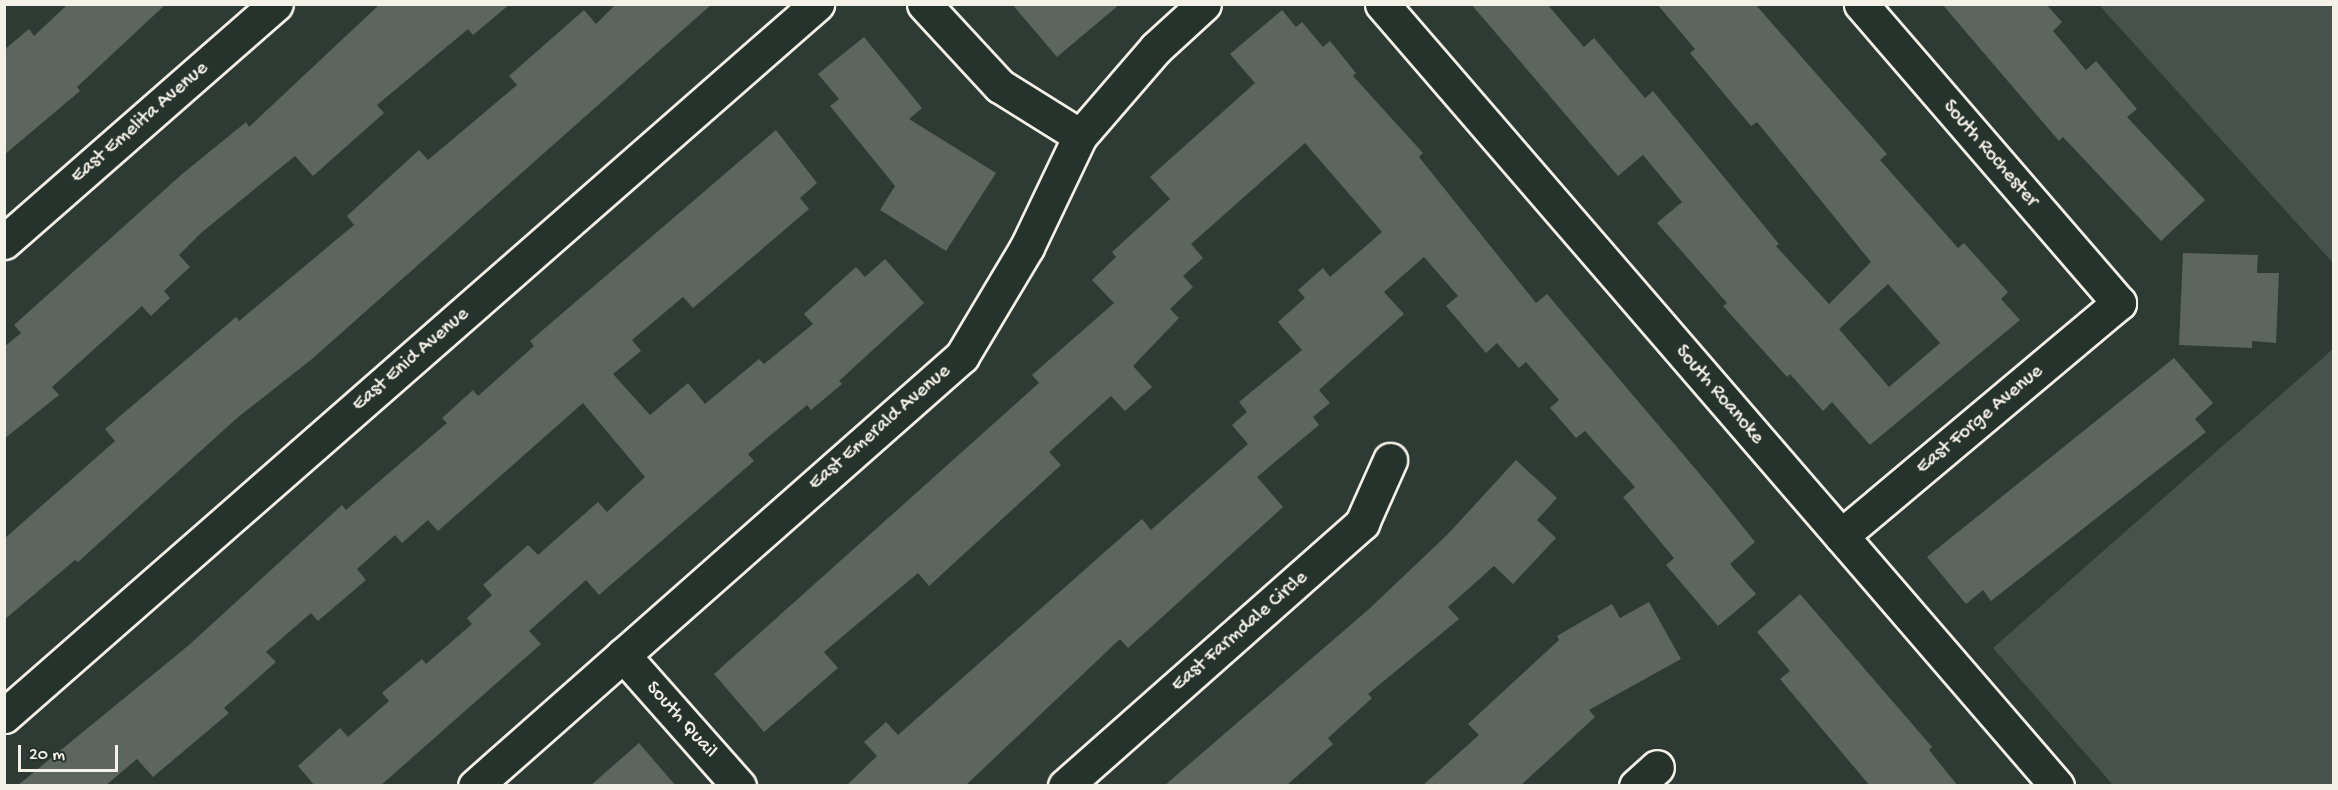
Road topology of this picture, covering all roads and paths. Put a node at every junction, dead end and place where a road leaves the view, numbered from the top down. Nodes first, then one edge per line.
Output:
1 (276, 4) edge
2 (817, 4) edge
3 (924, 4) edge
4 (1204, 4) edge
5 (1382, 4) edge
6 (1861, 4) edge
7 (1080, 136) junction
8 (4, 242) edge
9 (2119, 303) joint
10 (1390, 460) dead end
11 (1841, 536) junction
12 (623, 655) junction
13 (4, 716) edge
14 (475, 786) edge
15 (738, 786) edge
16 (1065, 786) edge
17 (2057, 786) edge

1 - 8 street, East Emelita Avenue
2 - 13 street, East Enid Avenue
3 - 7 street
4 - 7 street, East Emerald Avenue
5 - 11 street, South Roanoke
6 - 9 street, South Rochester
7 - 12 street, East Emerald Avenue
9 - 11 street, East Forge Avenue
10 - 16 street, East Farmdale Circle
11 - 17 street, South Roanoke
12 - 14 street, East Emerald Avenue
12 - 15 street, South Quail

